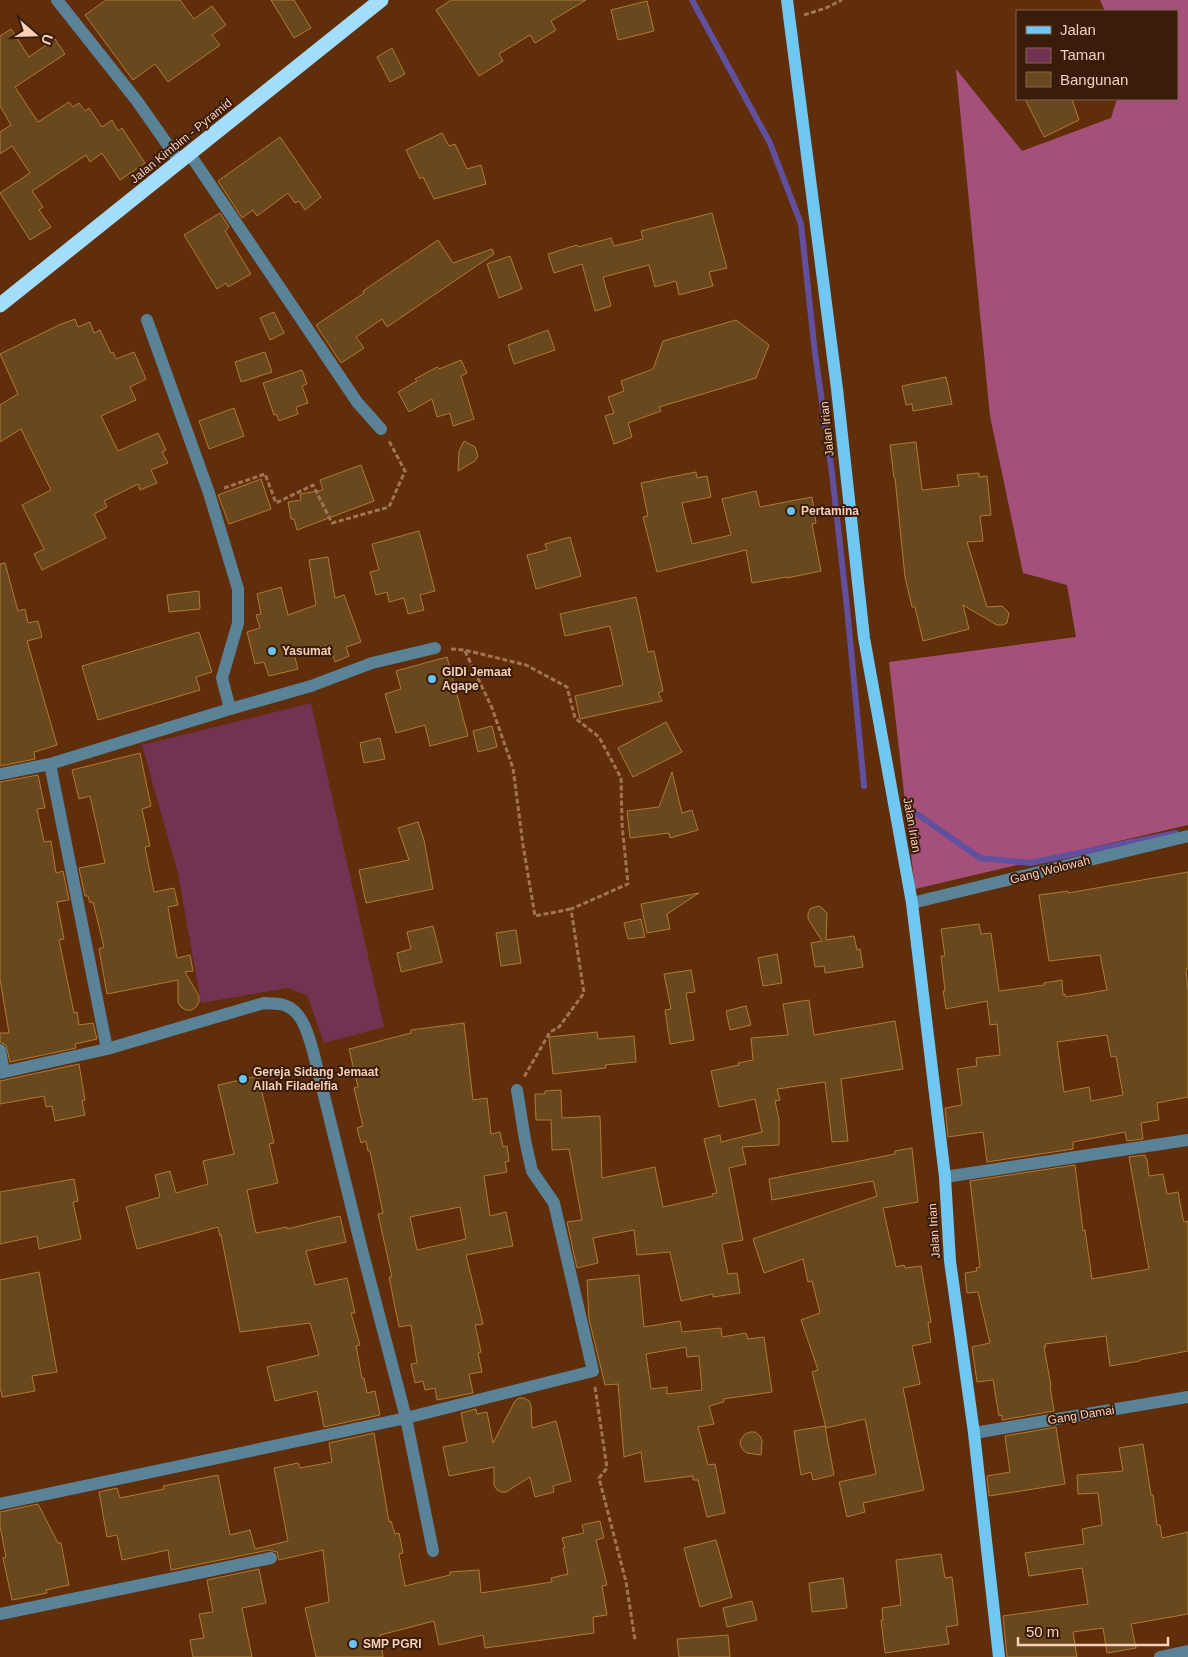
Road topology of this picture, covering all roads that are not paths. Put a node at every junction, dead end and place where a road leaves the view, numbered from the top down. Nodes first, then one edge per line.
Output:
1 (57, 0) edge
2 (381, 0) edge
3 (787, 0) edge
4 (184, 157) junction
5 (0, 305) edge
6 (148, 320) dead end
7 (382, 429) road end
8 (435, 648) road end
9 (230, 709) junction
10 (50, 764) junction
11 (0, 774) edge
12 (1188, 836) edge
13 (912, 903) junction
14 (108, 1049) junction
15 (0, 1050) edge
16 (2, 1072) edge
17 (517, 1090) road end
18 (1188, 1140) edge
19 (944, 1177) junction
20 (1188, 1397) edge
21 (406, 1418) junction
22 (974, 1433) junction
23 (0, 1504) edge
24 (433, 1551) dead end
25 (271, 1558) dead end
26 (0, 1614) edge
27 (1188, 1651) edge
28 (999, 1657) edge
29 (1160, 1657) edge

1 - 4 street
2 - 4 highway, Jalan Kimbim - Pyramid
3 - 13 main road, Jalan Irian
4 - 5 highway, Jalan Kimbim - Pyramid
4 - 7 street
6 - 9 street
8 - 9 street
9 - 10 street
10 - 11 street
10 - 14 street
12 - 13 street, Gang Wolowah
13 - 19 main road, Jalan Irian
14 - 16 street
14 - 21 street
15 - 16 street
17 - 21 street
18 - 19 street
19 - 22 main road, Jalan Irian
20 - 22 street, Gang Damai
21 - 23 street
21 - 24 street
22 - 28 main road, Jalan Irian
25 - 26 street
27 - 29 street

